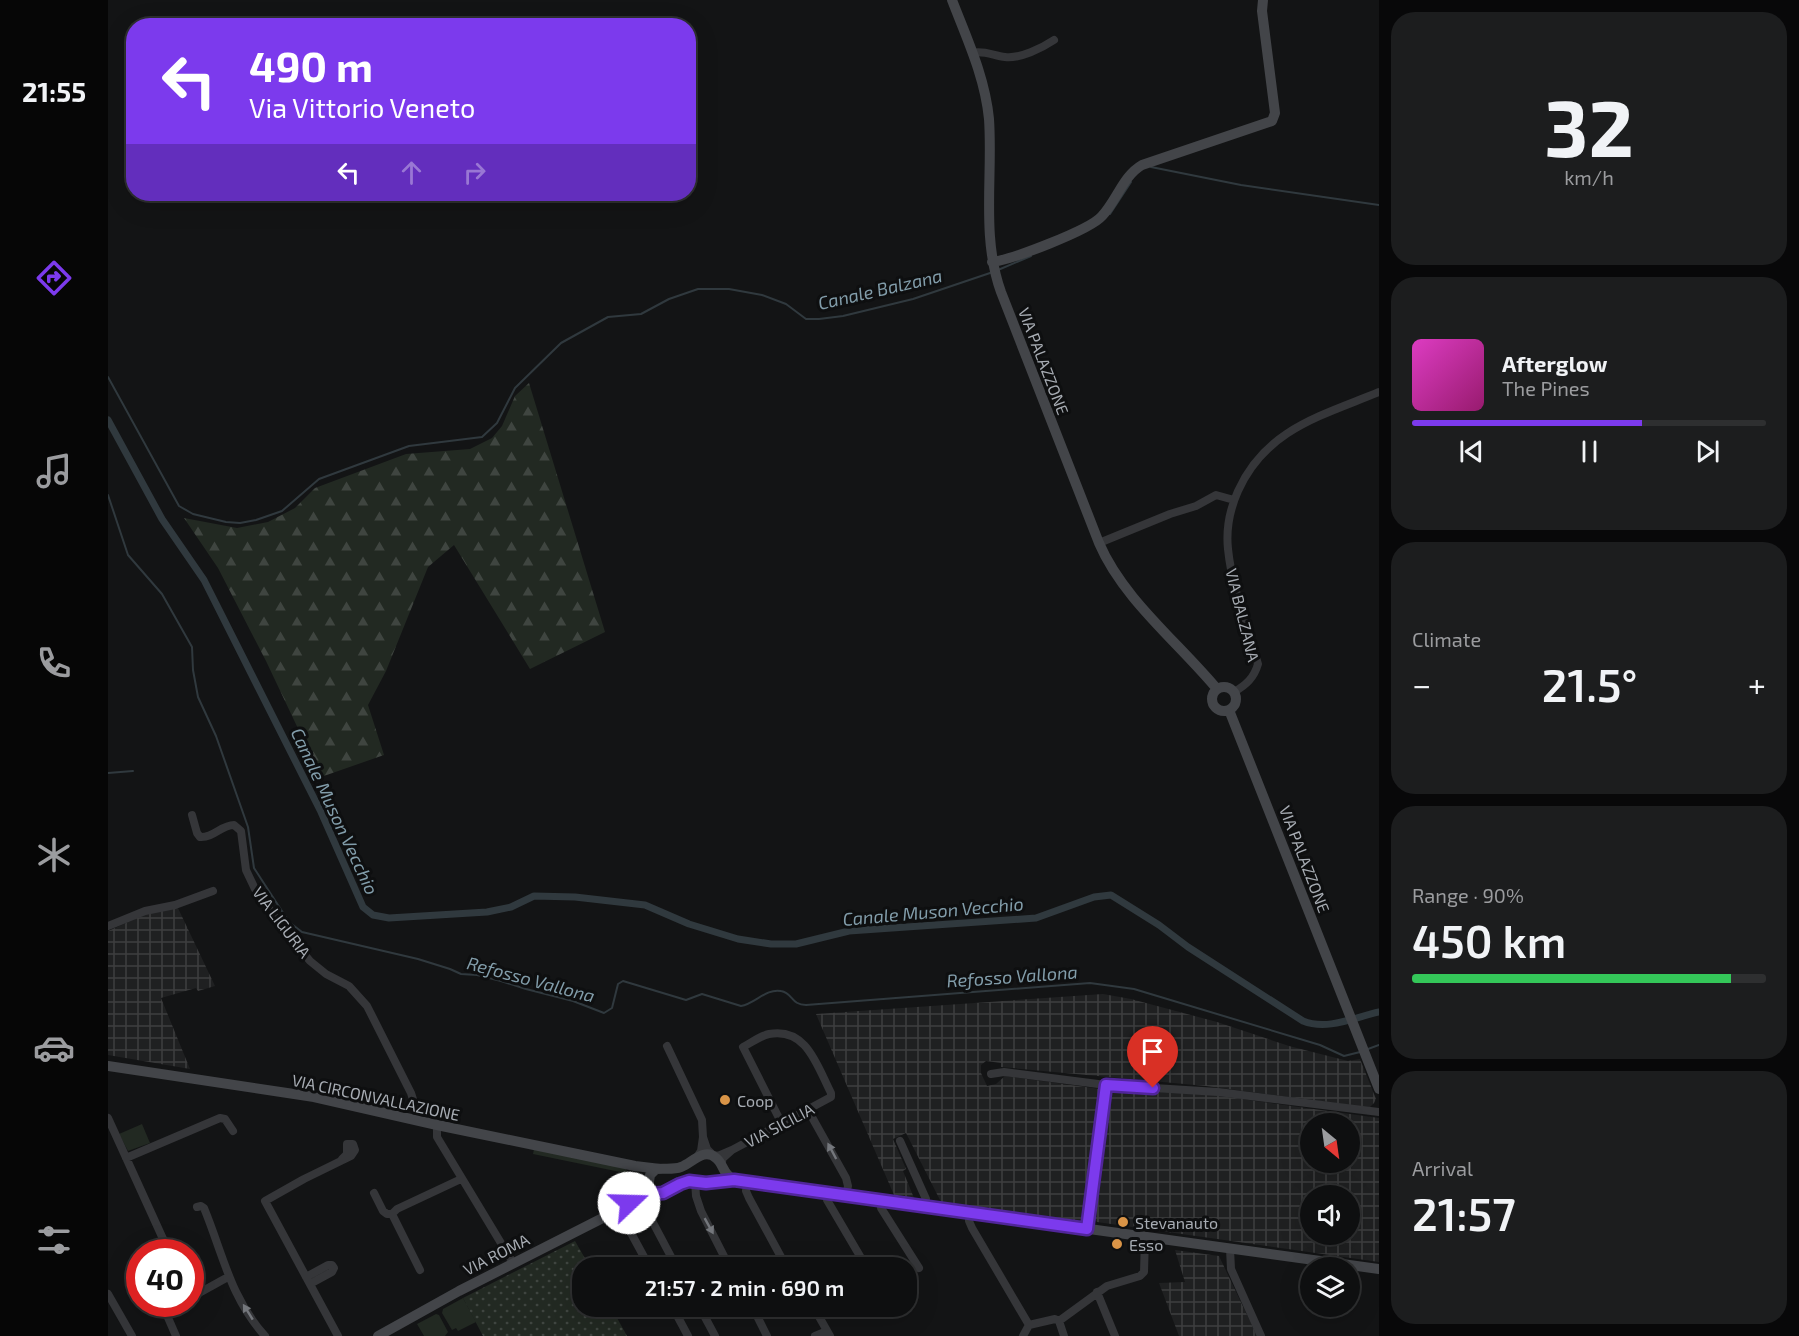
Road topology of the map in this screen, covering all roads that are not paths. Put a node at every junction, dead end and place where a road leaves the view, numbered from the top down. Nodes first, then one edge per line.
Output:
1 (952, 0) edge
2 (1263, 0) edge
3 (1054, 40) dead end
4 (972, 53) junction
5 (993, 269) junction
6 (1379, 392) edge
7 (1234, 500) junction
8 (1099, 543) junction
9 (1217, 689) junction
10 (1234, 692) junction
11 (1229, 710) junction
12 (192, 815) dead end
13 (213, 891) dead end
14 (108, 926) edge
15 (667, 1046) dead end
16 (108, 1066) edge
17 (991, 1074) dead end
18 (1106, 1085) junction
19 (1379, 1089) edge
20 (808, 1110) junction
21 (1379, 1112) edge
22 (108, 1118) edge
23 (415, 1119) junction
24 (782, 1124) junction
25 (437, 1125) junction
26 (233, 1131) dead end
27 (703, 1137) junction
28 (900, 1141) dead end
29 (732, 1150) junction
30 (713, 1155) junction
31 (126, 1158) junction
32 (342, 1160) dead end
33 (694, 1160) junction
34 (635, 1166) junction
35 (721, 1166) junction
36 (660, 1169) junction
37 (462, 1179) junction
38 (734, 1180) junction
39 (695, 1181) junction
40 (747, 1182) junction
41 (650, 1183) junction
42 (708, 1183) junction
43 (374, 1192) dead end
44 (660, 1193) junction
45 (827, 1193) junction
46 (846, 1195) junction
47 (635, 1200) junction
48 (881, 1200) junction
49 (924, 1206) junction
50 (197, 1207) dead end
51 (618, 1209) junction
52 (970, 1212) junction
53 (392, 1214) junction
54 (1087, 1229) junction
55 (1145, 1238) junction
56 (164, 1239) edge
57 (1230, 1250) junction
58 (644, 1257) edge
59 (670, 1257) edge
60 (724, 1257) edge
61 (781, 1257) edge
62 (861, 1257) edge
63 (513, 1263) junction
64 (919, 1268) dead end
65 (1379, 1269) edge
66 (420, 1270) dead end
67 (228, 1277) junction
68 (204, 1290) edge
69 (1097, 1292) junction
70 (108, 1294) edge
71 (168, 1317) edge
72 (678, 1317) edge
73 (705, 1317) edge
74 (758, 1317) edge
75 (819, 1317) edge
76 (1059, 1321) junction
77 (1029, 1325) junction
78 (829, 1334) edge
79 (132, 1336) edge
80 (176, 1336) edge
81 (265, 1336) edge
82 (338, 1336) edge
83 (378, 1336) edge
84 (688, 1336) edge
85 (715, 1336) edge
86 (767, 1336) edge
87 (815, 1336) edge
88 (1023, 1336) edge
89 (1064, 1336) edge
90 (1115, 1336) edge
91 (1261, 1336) edge

1 - 4 street, VIA PALAZZONE
2 - 5 street
3 - 4 street
4 - 5 street, VIA PALAZZONE
5 - 8 street, VIA PALAZZONE
6 - 7 street, VIA BALZANA
7 - 8 street
7 - 10 street, VIA BALZANA
8 - 9 street, VIA PALAZZONE
9 - 10 street
9 - 11 street, VIA PALAZZONE
10 - 11 street
11 - 19 street, VIA PALAZZONE
12 - 23 street, VIA LIGURIA
13 - 14 street
15 - 27 street
16 - 23 street, VIA CIRCONVALLAZIONE
17 - 18 street
18 - 21 street
18 - 54 street
20 - 24 street, VIA SICILIA
20 - 24 street, VIA SICILIA
46 -> 20 street
22 - 31 street
23 - 25 street, VIA CIRCONVALLAZIONE
24 - 29 street, VIA SICILIA
25 - 34 street, VIA CIRCONVALLAZIONE
25 - 37 street
26 - 31 street
27 - 30 street
27 - 33 street
28 - 49 street
29 - 30 street, VIA SICILIA
29 - 35 street, VIA SICILIA
30 - 33 street
30 - 35 street
31 - 56 street
32 - 82 street
33 - 36 street
34 - 36 street, VIA CIRCONVALLAZIONE
34 - 41 street
35 - 38 street
35 - 42 street
36 - 41 street, VIA ROMA
37 - 53 street
37 - 63 street
38 - 40 street, VIA ROMA
38 - 42 street, VIA ROMA
39 - 42 street, VIA ROMA
39 - 44 street, VIA ROMA
39 -> 60 street
40 - 45 street, VIA ROMA
40 - 61 street
41 - 44 street
41 - 47 street, VIA ROMA
43 - 53 street
44 - 47 street, VIA ROMA
45 - 46 street, VIA ROMA
45 - 62 street
46 - 48 street, VIA ROMA
47 - 51 street, VIA ROMA
47 - 59 street
48 - 49 street, VIA ROMA
48 - 64 street
49 - 52 street, VIA ROMA
50 - 67 street
51 - 58 street
51 - 63 street, VIA ROMA
52 - 54 street, VIA ROMA
52 - 77 street
53 - 66 street
54 - 55 street, VIA ROMA
55 - 57 street, VIA ROMA
55 - 69 street
57 - 65 street, VIA ROMA
57 - 91 street
63 - 83 street, VIA ROMA
67 - 68 street
81 -> 67 street
69 - 76 street
69 - 90 street
70 - 79 street
71 - 80 street
72 - 84 street
73 - 85 street
74 - 86 street
75 - 78 street
76 - 77 street
76 - 89 street
77 - 88 street
78 - 87 street

